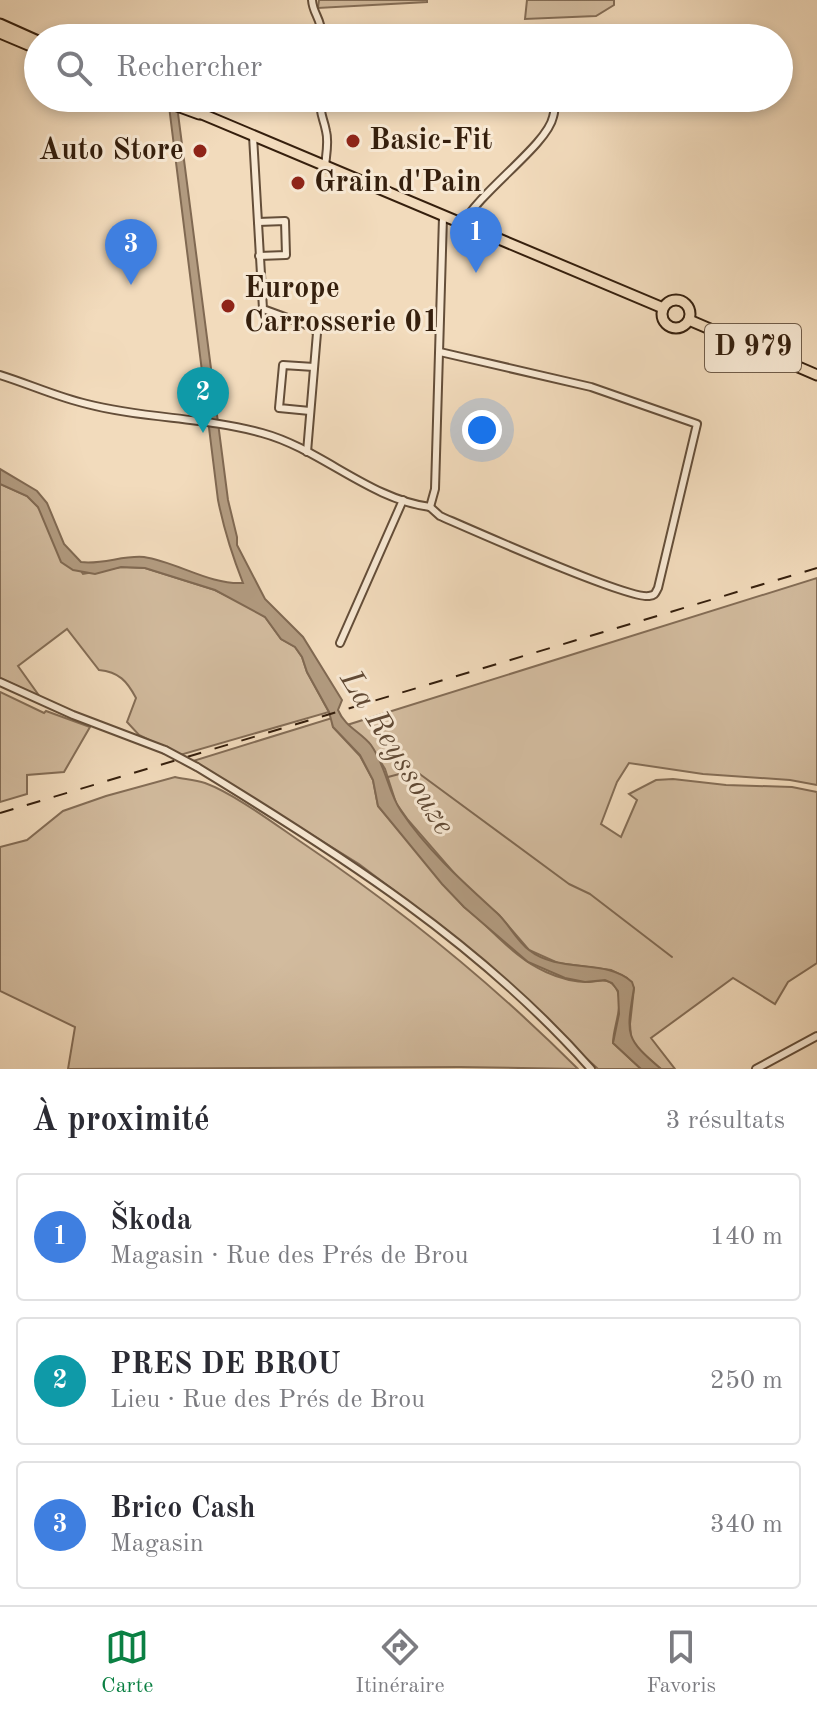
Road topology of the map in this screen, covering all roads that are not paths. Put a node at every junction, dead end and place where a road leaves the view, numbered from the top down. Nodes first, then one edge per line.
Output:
1 (312, 0) edge
2 (0, 24) edge
3 (322, 24) edge
4 (0, 33) edge
5 (24, 35) edge
6 (24, 43) edge
7 (197, 112) edge
8 (320, 112) edge
9 (554, 112) edge
10 (253, 136) junction
11 (325, 166) junction
12 (443, 217) junction
13 (258, 222) junction
14 (462, 225) junction
15 (259, 256) junction
16 (663, 308) junction
17 (689, 320) junction
18 (440, 352) junction
19 (314, 367) junction
20 (0, 375) edge
21 (817, 375) edge
22 (310, 411) junction
23 (307, 452) junction
24 (403, 500) junction
25 (430, 507) junction
26 (340, 643) dead end
27 (0, 682) edge
28 (817, 1036) edge
29 (591, 1069) edge
30 (756, 1069) edge

1 - 3 street
2 - 5 main road
4 - 6 main road
7 - 10 main road, D 979
8 - 11 street
9 - 14 street
10 - 11 main road, D 979
10 - 13 street
11 - 12 main road, D 979
12 - 14 main road, D 979
12 - 18 street
13 - 15 street
13 - 15 street
14 - 16 main road, D 979
15 - 19 street
16 - 17 main road
16 - 17 main road
17 - 21 main road, D 979
18 - 25 street
18 - 25 street
19 - 22 street
19 - 22 street
20 - 23 street
22 - 23 street
23 - 24 street
24 - 25 street
24 - 26 street
27 - 29 street, bridge
28 - 30 street

